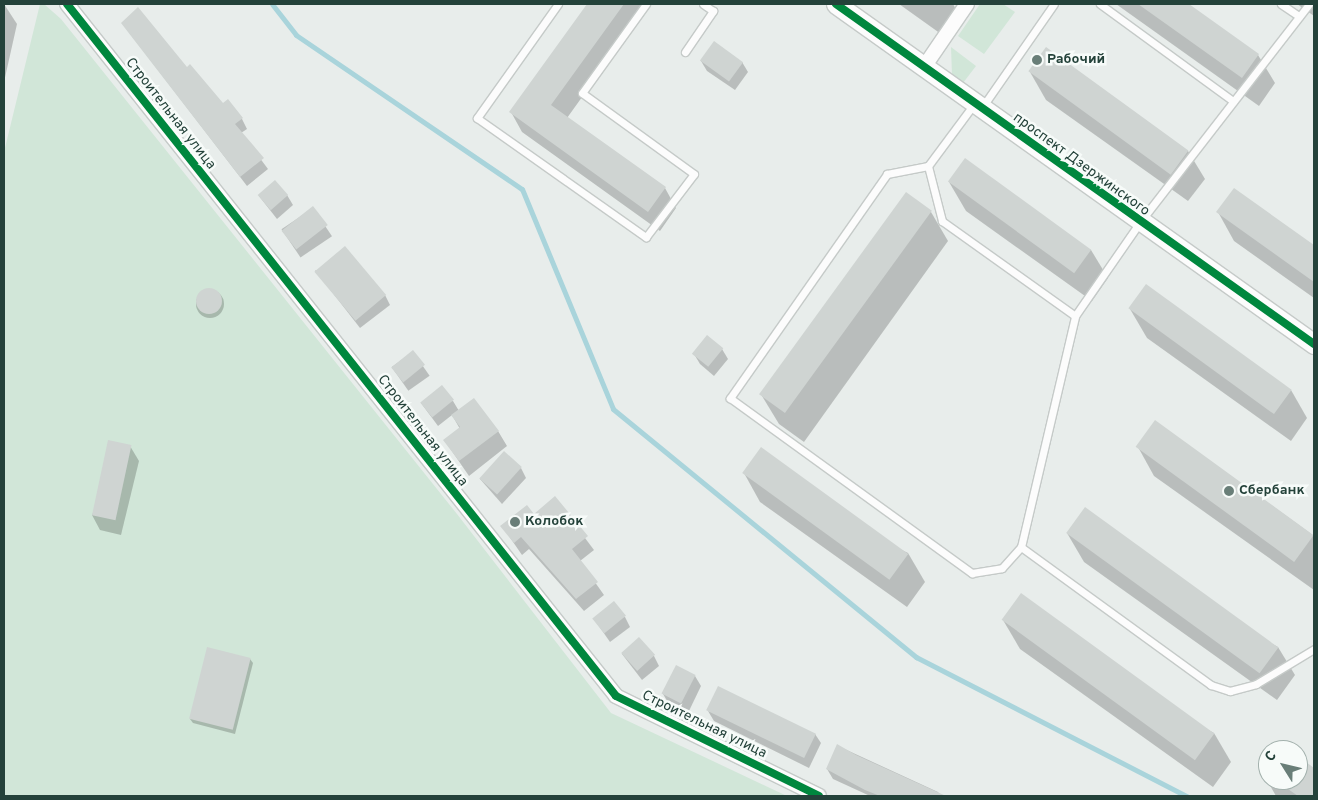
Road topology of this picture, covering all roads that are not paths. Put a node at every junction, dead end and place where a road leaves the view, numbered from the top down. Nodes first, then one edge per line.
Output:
1 (66, 4) edge
2 (558, 4) edge
3 (646, 4) edge
4 (703, 4) edge
5 (836, 4) edge
6 (967, 4) edge
7 (1054, 4) edge
8 (1100, 4) edge
9 (1281, 4) edge
10 (1309, 4) edge
11 (1299, 16) junction
12 (685, 52) dead end
13 (924, 67) junction
14 (1233, 102) junction
15 (978, 106) junction
16 (928, 166) junction
17 (1140, 222) junction
18 (1075, 316) junction
19 (1314, 344) edge
20 (1021, 547) junction
21 (1314, 649) edge
22 (819, 796) edge

1 - 22 street, Строительная улица
2 - 3 lane
4 - 12 lane
5 - 13 street, проспект Дзержинского
6 - 13 street
7 - 15 lane
8 - 14 lane
9 - 11 lane
10 - 11 lane
11 - 14 lane
13 - 15 street, проспект Дзержинского
14 - 17 lane
15 - 16 lane
15 - 17 street, проспект Дзержинского
16 - 18 lane
16 - 20 lane
17 - 18 lane
17 - 19 street, проспект Дзержинского
18 - 20 lane
20 - 21 lane

